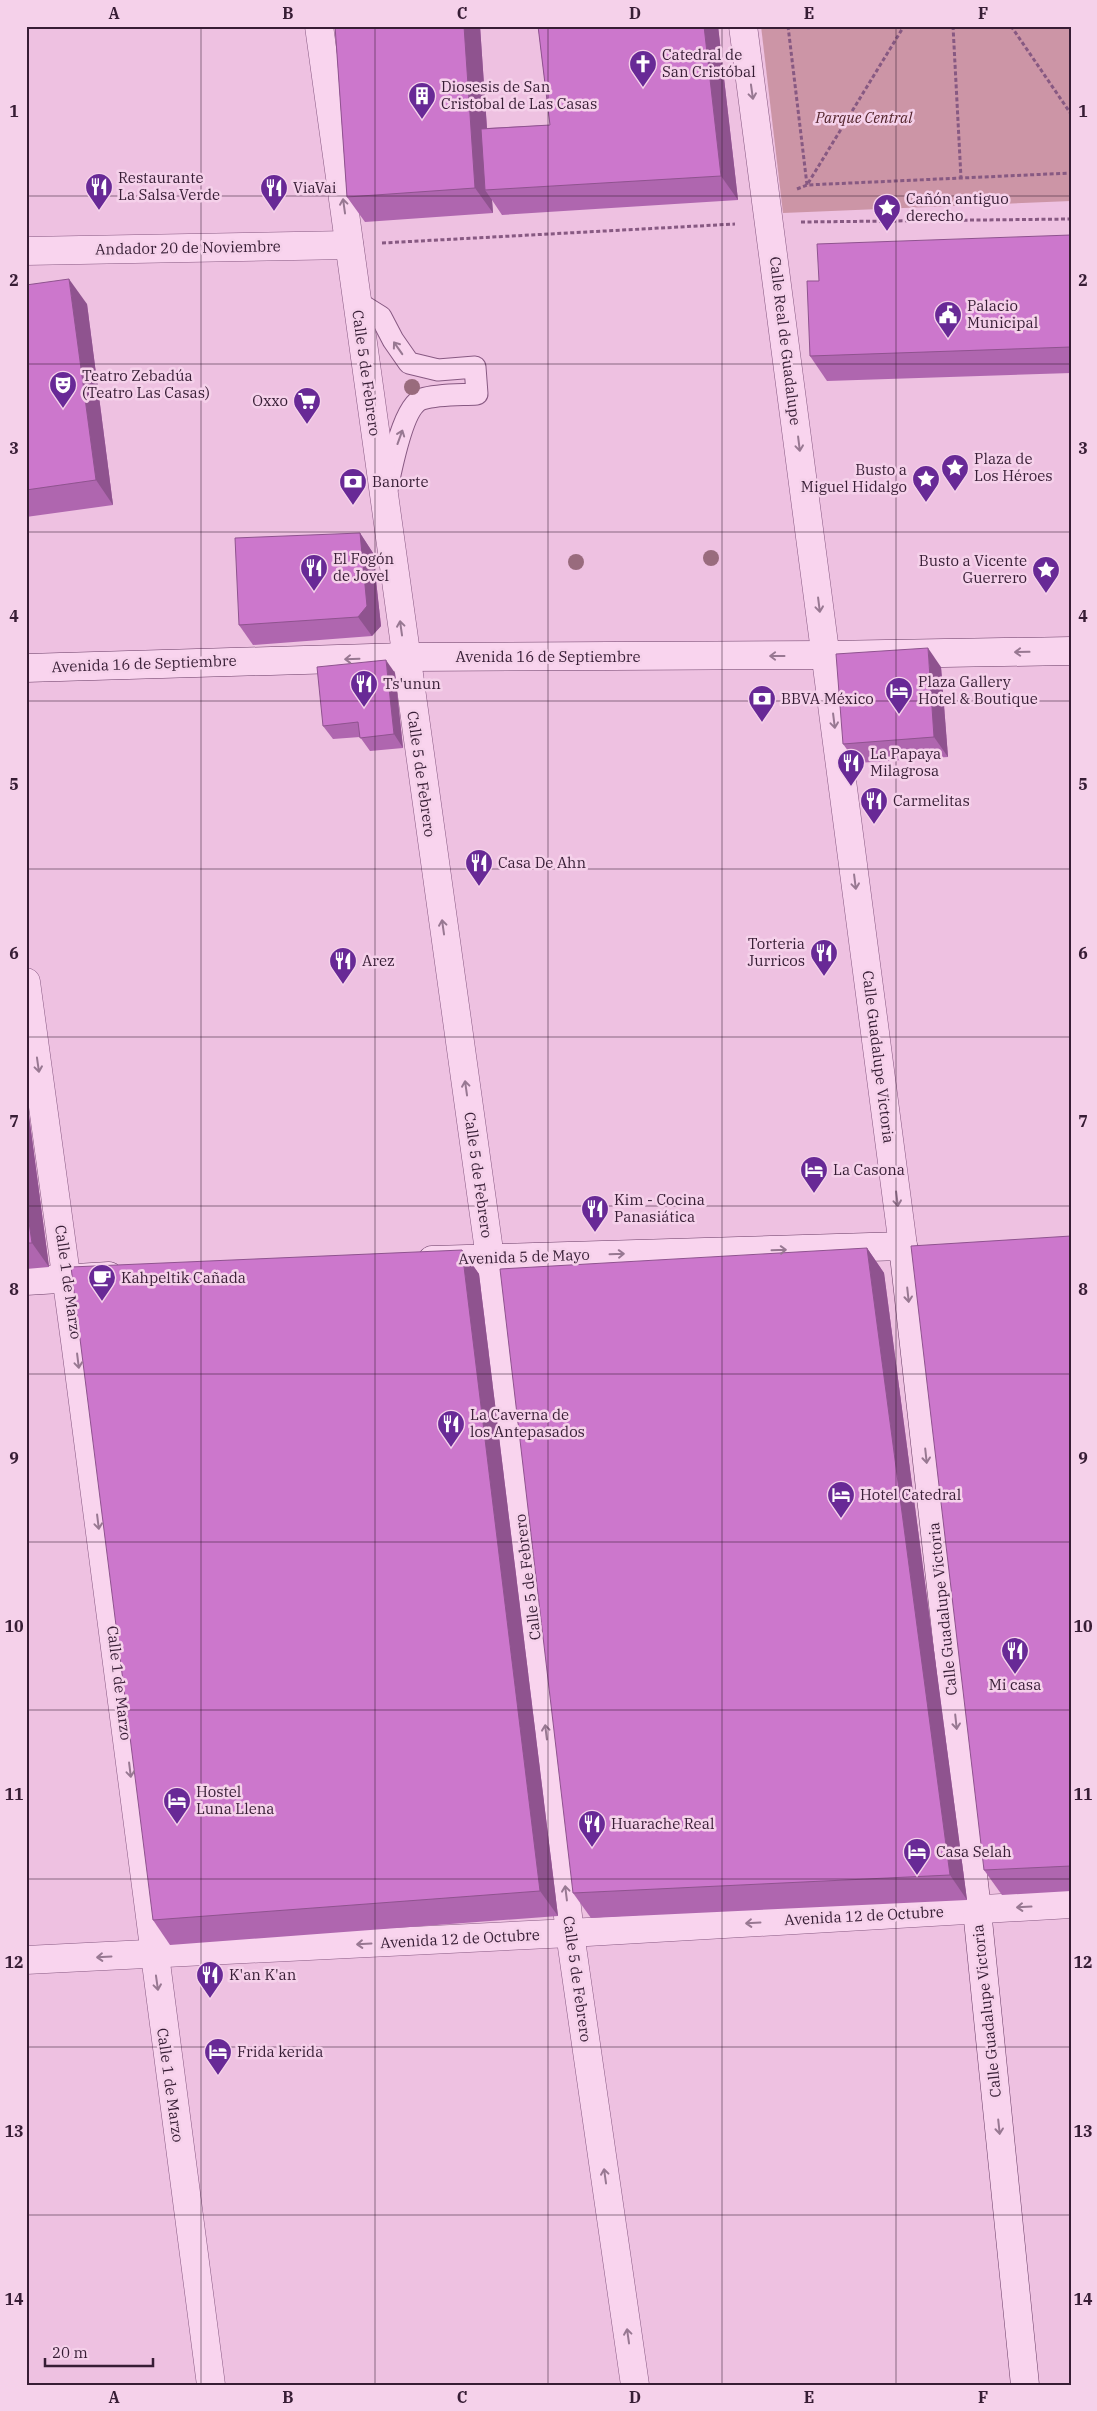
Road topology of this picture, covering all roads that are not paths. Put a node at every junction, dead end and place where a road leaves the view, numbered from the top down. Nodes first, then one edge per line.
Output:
1 (319, 26) edge
2 (743, 26) edge
3 (349, 244) junction
4 (26, 251) edge
5 (357, 302) junction
6 (384, 501) junction
7 (1071, 651) edge
8 (826, 655) junction
9 (405, 657) junction
10 (26, 668) edge
11 (26, 982) edge
12 (932, 1245) edge
13 (903, 1246) junction
14 (490, 1258) junction
15 (411, 1261) edge
16 (136, 1274) edge
17 (68, 1278) junction
18 (26, 1281) edge
19 (1071, 1904) edge
20 (977, 1910) junction
21 (570, 1933) junction
22 (153, 1955) junction
23 (26, 1960) edge
24 (211, 2385) edge
25 (634, 2385) edge
26 (1024, 2385) edge

3 -> 1 street, Calle 5 de Febrero
2 -> 8 street, Calle Real de Guadalupe
3 - 4 street, Andador 20 de Noviembre
3 - 5 street, Calle 5 de Febrero
5 - 6 street, Calle 5 de Febrero
6 -> 5 lane
9 -> 6 street, Calle 5 de Febrero
7 -> 8 street, Avenida 16 de Septiembre
8 -> 9 street, Avenida 16 de Septiembre
8 -> 13 street, Calle Guadalupe Victoria
9 -> 10 street, Avenida 16 de Septiembre
14 -> 9 street, Calle 5 de Febrero
11 -> 17 street, Calle 1 de Marzo
12 - 13 street, Avenida 5 de Mayo
14 -> 13 street, Avenida 5 de Mayo
13 -> 20 street, Calle Guadalupe Victoria
14 - 15 street, Avenida 5 de Mayo
21 -> 14 street, Calle 5 de Febrero
16 - 17 street
17 - 18 street
17 -> 22 street, Calle 1 de Marzo
19 -> 20 street, Avenida 12 de Octubre
20 -> 21 street, Avenida 12 de Octubre
20 -> 26 street, Calle Guadalupe Victoria
21 -> 22 street, Avenida 12 de Octubre
25 -> 21 street, Calle 5 de Febrero
22 -> 23 street, Avenida 12 de Octubre
22 -> 24 street, Calle 1 de Marzo

